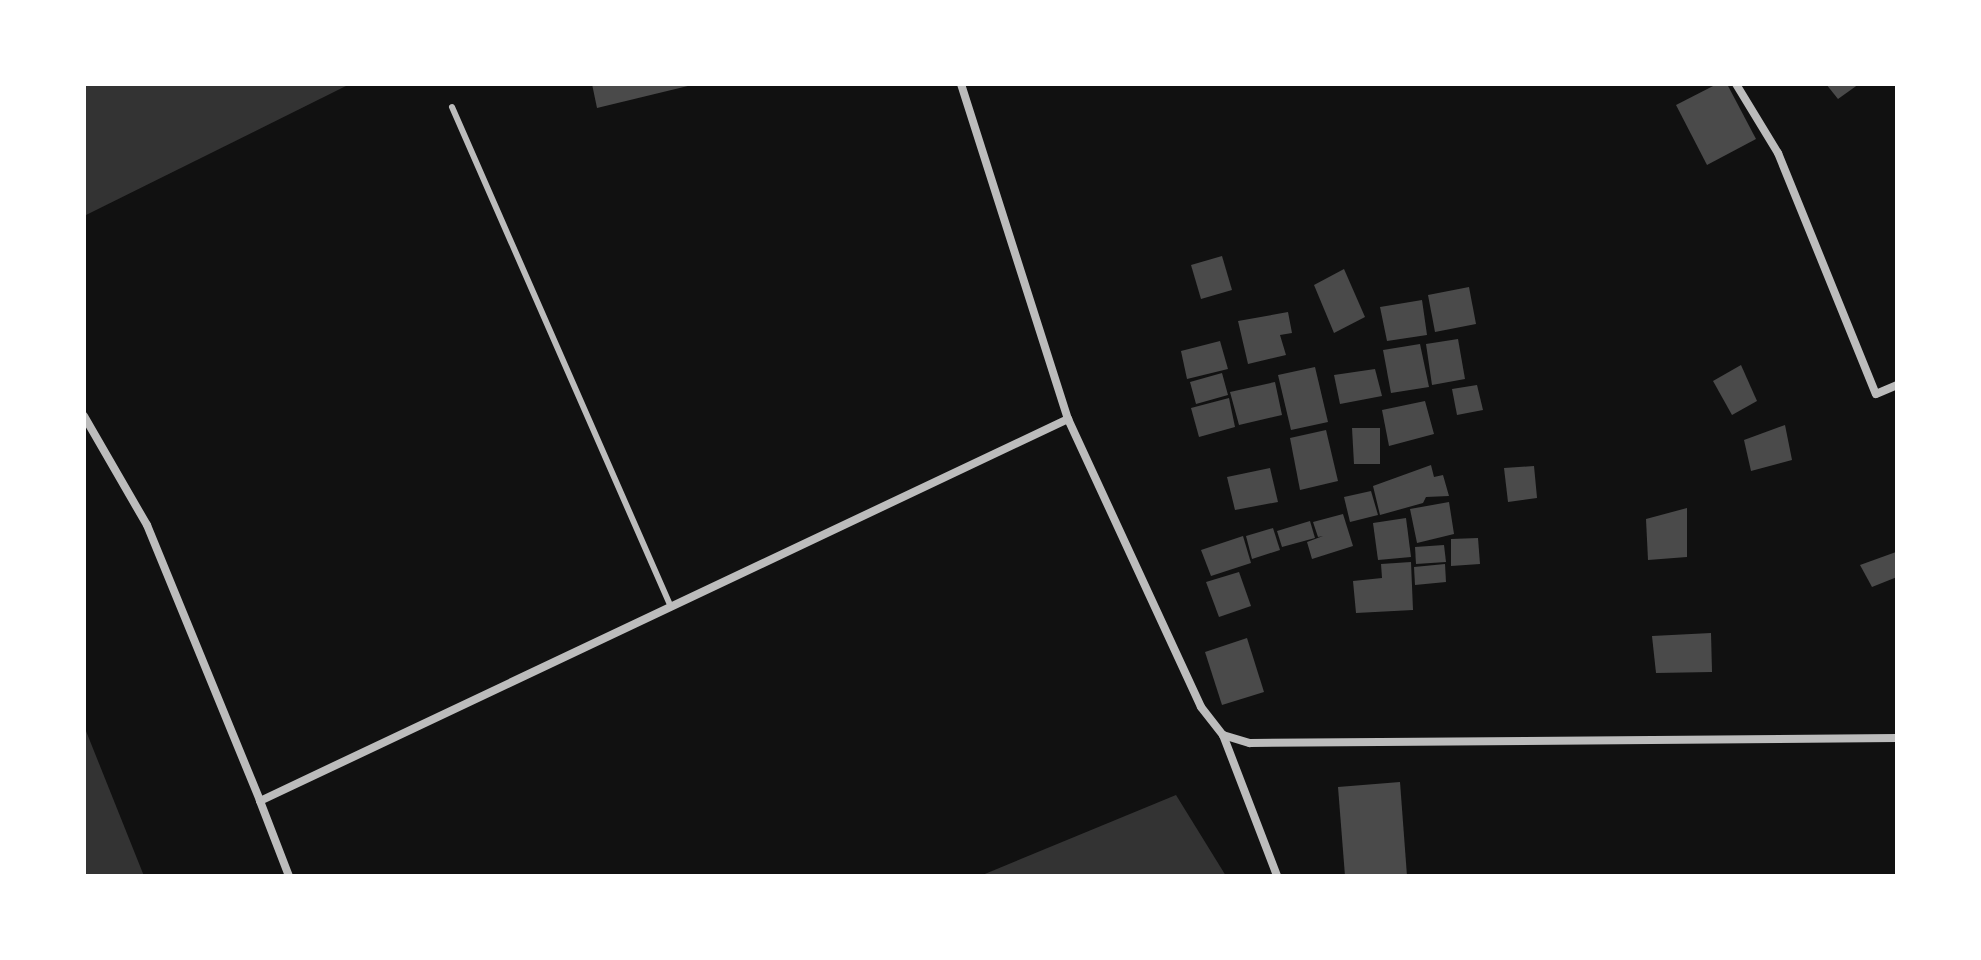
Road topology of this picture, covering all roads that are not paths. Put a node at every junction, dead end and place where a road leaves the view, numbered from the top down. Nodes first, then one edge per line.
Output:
1 (961, 84) edge
2 (1736, 84) edge
3 (452, 107) dead end
4 (1897, 385) edge
5 (84, 416) edge
6 (1068, 419) junction
7 (671, 607) junction
8 (1223, 735) junction
9 (1897, 738) edge
10 (260, 801) junction
11 (289, 876) edge
12 (1277, 876) edge

1 - 6 street
2 - 4 street
3 - 7 lane
5 - 10 street
6 - 7 street
6 - 8 street
7 - 10 street
8 - 9 street
8 - 12 street
10 - 11 street

